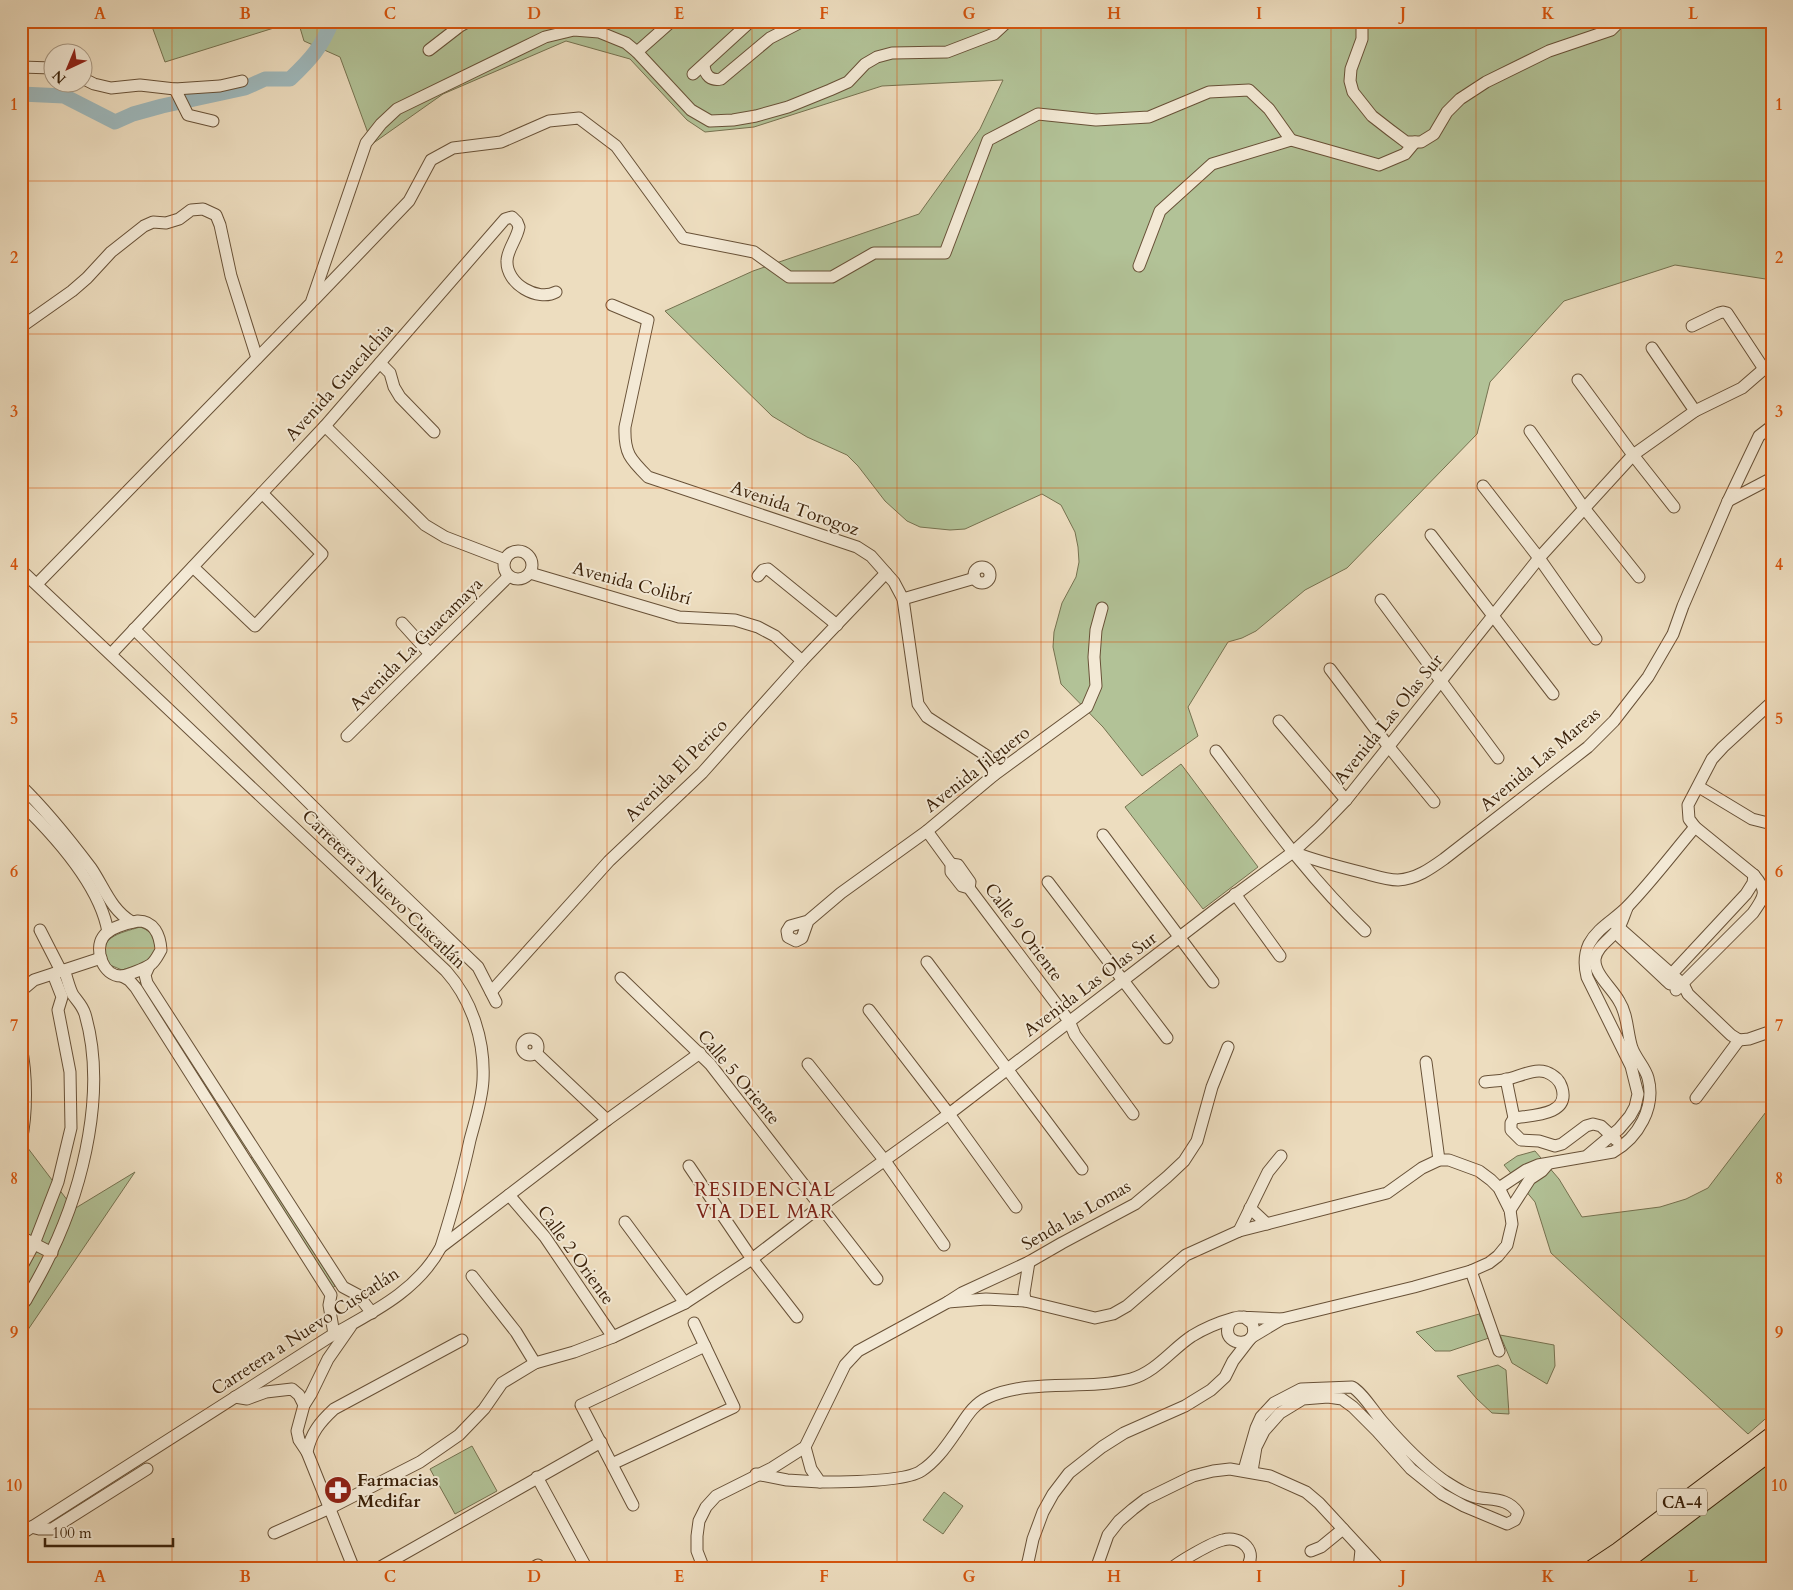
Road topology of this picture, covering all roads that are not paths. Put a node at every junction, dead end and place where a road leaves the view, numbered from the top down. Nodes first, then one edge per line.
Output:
1 (469, 21) edge
2 (672, 21) edge
3 (751, 21) edge
4 (803, 21) edge
5 (1008, 21) edge
6 (1362, 21) edge
7 (1620, 21) edge
8 (429, 50) dead end
9 (637, 52) junction
10 (704, 65) junction
11 (21, 67) edge
12 (42, 68) edge
13 (693, 74) dead end
14 (242, 81) dead end
15 (92, 83) edge
16 (176, 91) junction
17 (213, 121) dead end
18 (1291, 140) junction
19 (1415, 142) junction
20 (1139, 266) dead end
21 (556, 292) dead end
22 (311, 303) junction
23 (612, 305) dead end
24 (1692, 326) dead end
25 (21, 327) edge
26 (1652, 348) dead end
27 (257, 358) junction
28 (380, 363) junction
29 (1768, 366) edge
30 (1578, 380) dead end
31 (1696, 411) junction
32 (325, 426) junction
33 (1772, 426) edge
34 (1530, 431) dead end
35 (434, 432) dead end
36 (1633, 455) junction
37 (1772, 478) edge
38 (1483, 486) dead end
39 (262, 493) junction
40 (1728, 500) junction
41 (1674, 507) dead end
42 (1584, 508) junction
43 (1431, 535) dead end
44 (1539, 558) junction
45 (505, 560) junction
46 (193, 566) junction
47 (21, 570) edge
48 (530, 573) junction
49 (886, 573) junction
50 (509, 576) junction
51 (758, 576) dead end
52 (1639, 577) dead end
53 (975, 578) dead end
54 (37, 584) junction
55 (903, 599) junction
56 (1381, 600) dead end
57 (1102, 608) dead end
58 (1493, 616) junction
59 (402, 623) dead end
60 (836, 625) junction
61 (134, 629) junction
62 (1596, 639) dead end
63 (111, 654) junction
64 (430, 654) junction
65 (802, 661) junction
66 (1330, 669) dead end
67 (1442, 682) junction
68 (1553, 694) dead end
69 (1772, 702) edge
70 (1279, 721) dead end
71 (347, 736) dead end
72 (1389, 747) junction
73 (1216, 751) dead end
74 (1498, 758) dead end
75 (994, 775) junction
76 (1699, 787) junction
77 (23, 791) edge
78 (1346, 800) junction
79 (1434, 802) dead end
80 (26, 806) edge
81 (1772, 813) edge
82 (1766, 823) edge
83 (1695, 827) junction
84 (926, 831) junction
85 (1103, 835) dead end
86 (1293, 852) junction
87 (1754, 875) junction
88 (1048, 882) dead end
89 (1235, 894) junction
90 (1626, 908) junction
91 (808, 921) dead end
92 (132, 922) junction
93 (1608, 922) junction
94 (40, 930) dead end
95 (1617, 930) junction
96 (1365, 931) dead end
97 (108, 932) junction
98 (1180, 937) junction
99 (1280, 956) dead end
100 (101, 958) junction
101 (927, 962) dead end
102 (149, 966) junction
103 (59, 971) junction
104 (122, 976) junction
105 (1669, 977) junction
106 (621, 978) dead end
107 (1124, 980) junction
108 (1213, 982) dead end
109 (1682, 989) junction
110 (21, 991) edge
111 (67, 996) junction
112 (869, 1010) dead end
113 (1069, 1021) junction
114 (1772, 1031) edge
115 (1167, 1038) dead end
116 (1739, 1040) junction
117 (21, 1047) edge
118 (1228, 1047) dead end
119 (536, 1053) dead end
120 (700, 1053) junction
121 (1426, 1062) dead end
122 (808, 1064) dead end
123 (1007, 1070) junction
124 (1506, 1080) junction
125 (1484, 1082) dead end
126 (1696, 1098) dead end
127 (949, 1114) junction
128 (1133, 1114) dead end
129 (1514, 1118) junction
130 (607, 1120) junction
131 (71, 1128) junction
132 (90, 1131) junction
133 (1611, 1135) junction
134 (21, 1141) edge
135 (1623, 1147) junction
136 (253, 1148) junction
137 (242, 1155) junction
138 (1588, 1155) junction
139 (1281, 1156) dead end
140 (1439, 1160) junction
141 (885, 1161) junction
142 (1548, 1164) junction
143 (689, 1166) dead end
144 (1082, 1169) dead end
145 (1499, 1188) junction
146 (509, 1195) junction
147 (821, 1206) junction
148 (1016, 1207) dead end
149 (1250, 1208) junction
150 (1510, 1210) junction
151 (625, 1222) dead end
152 (1267, 1224) junction
153 (1240, 1231) junction
154 (21, 1237) edge
155 (34, 1244) junction
156 (944, 1245) dead end
157 (441, 1248) junction
158 (52, 1253) junction
159 (752, 1259) junction
160 (1029, 1262) junction
161 (21, 1268) edge
162 (1471, 1271) junction
163 (472, 1276) dead end
164 (877, 1279) dead end
165 (343, 1287) junction
166 (331, 1295) junction
167 (1025, 1301) junction
168 (948, 1302) junction
169 (685, 1303) junction
170 (21, 1306) edge
171 (372, 1313) junction
172 (797, 1317) dead end
173 (1239, 1318) junction
174 (1282, 1319) junction
175 (694, 1322) dead end
176 (353, 1323) junction
177 (1207, 1329) junction
178 (334, 1334) junction
179 (613, 1337) junction
180 (1231, 1338) junction
181 (1251, 1338) junction
182 (462, 1340) dead end
183 (705, 1346) junction
184 (1499, 1351) dead end
185 (535, 1362) junction
186 (1233, 1362) junction
187 (235, 1397) junction
188 (304, 1405) junction
189 (1772, 1435) edge
190 (601, 1442) junction
191 (805, 1447) junction
192 (1772, 1451) edge
193 (307, 1452) junction
194 (612, 1464) junction
195 (147, 1469) dead end
196 (1248, 1471) junction
197 (756, 1474) junction
198 (537, 1477) junction
199 (820, 1482) junction
200 (633, 1505) dead end
201 (330, 1508) junction
202 (1343, 1529) junction
203 (26, 1531) edge
204 (274, 1533) dead end
205 (1361, 1550) junction
206 (1310, 1551) dead end
207 (354, 1569) edge
208 (376, 1569) edge
209 (587, 1569) edge
210 (704, 1569) edge
211 (1024, 1569) edge
212 (1096, 1569) edge
213 (1171, 1569) edge
214 (1245, 1569) edge
215 (1359, 1569) edge
216 (1380, 1569) edge
217 (1591, 1569) edge
218 (1616, 1569) edge

1 - 8 street
2 - 9 street
3 - 10 street
4 - 10 street
5 - 9 street
6 - 19 street
7 - 19 street
9 - 22 street
10 - 13 street
11 - 12 street
14 - 16 street
15 - 16 street
16 - 17 street
18 - 19 street
18 - 20 street
18 - 22 street
21 - 28 street, Avenida Guacalchia
22 - 27 street
23 - 49 street, Avenida Torogoz
24 - 29 street
25 - 27 street
26 - 31 street
27 - 54 street
28 - 32 street, Avenida Guacalchia
28 - 35 street
29 - 31 street, Avenida Las Olas Sur
30 - 36 street
31 - 36 street, Avenida Las Olas Sur
32 - 39 street, Avenida Guacalchia
32 - 45 street
33 - 40 street, Avenida Las Mareas
34 - 42 street
36 - 41 street
36 - 42 street, Avenida Las Olas Sur
37 - 40 street
38 - 44 street
39 - 46 street, Avenida Guacalchia
39 - 46 street
40 - 86 street, Avenida Las Mareas
42 - 44 street, Avenida Las Olas Sur
42 - 52 street
43 - 58 street
44 - 58 street, Avenida Las Olas Sur
44 - 62 street
45 - 48 street
45 - 50 street
46 - 61 street, Avenida Guacalchia
47 - 54 street, Carretera a Nuevo Cuscatlán
48 - 50 street
48 - 65 street, Avenida Colibrí
49 - 55 street, Avenida Torogoz
49 - 60 street, Avenida El Perico
50 - 64 street, Avenida La Guacamaya
51 - 60 street
53 - 55 street
54 - 63 street, Carretera a Nuevo Cuscatlán
55 - 75 street, Avenida Torogoz
56 - 67 street
57 - 75 street, Avenida Jilguero
58 - 67 street, Avenida Las Olas Sur
58 - 68 street
59 - 64 street
60 - 65 street, Avenida El Perico
61 - 63 street, Avenida Guacalchia
61 - 65 street, Avenida El Perico
63 - 157 street, Carretera a Nuevo Cuscatlán
64 - 71 street, Avenida La Guacamaya
66 - 72 street
67 - 72 street, Avenida Las Olas Sur
67 - 74 street
69 - 76 street
70 - 78 street
72 - 78 street, Avenida Las Olas Sur
72 - 79 street
73 - 86 street
75 - 84 street, Avenida Jilguero
76 - 82 street
76 - 83 street
77 - 80 street
78 - 86 street, Avenida Las Olas Sur
80 - 92 street
80 - 97 street
81 - 82 street
83 - 87 street
83 - 90 street
84 - 91 street, Avenida Jilguero
84 - 113 street, Calle 9 Oriente
85 - 98 street
86 - 89 street, Avenida Las Olas Sur
86 - 96 street
87 - 105 street
87 - 109 street
88 - 107 street
89 - 98 street, Avenida Las Olas Sur
89 - 99 street
90 - 93 street
90 - 95 street
92 - 97 street
92 - 102 street
93 - 95 street
93 - 133 street
94 - 103 street
95 - 105 street
95 - 135 street
97 - 100 street
98 - 107 street, Avenida Las Olas Sur
98 - 108 street
100 - 103 street
100 - 104 street
101 - 123 street
102 - 104 street
102 - 136 street
103 - 110 street
103 - 111 street
104 - 137 street
105 - 109 street
106 - 120 street, Calle 5 Oriente
107 - 113 street, Avenida Las Olas Sur
107 - 115 street
109 - 116 street
111 - 131 street
111 - 132 street
112 - 127 street
113 - 123 street, Avenida Las Olas Sur
113 - 128 street, Calle 9 Oriente
114 - 116 street
116 - 126 street
117 - 134 street
118 - 160 street, Senda las Lomas
119 - 130 street
120 - 130 street
120 - 147 street, Calle 5 Oriente
121 - 140 street
122 - 141 street
123 - 127 street, Avenida Las Olas Sur
123 - 144 street
124 - 125 street
124 - 129 street
124 - 129 street
127 - 141 street, Avenida Las Olas Sur
127 - 148 street
129 - 133 street
130 - 146 street
131 - 132 street
131 - 155 street
132 - 158 street
133 - 135 street
133 - 138 street
135 - 138 street
136 - 137 street
136 - 165 street
137 - 166 street
138 - 142 street
139 - 149 street
140 - 145 street
140 - 152 street
141 - 147 street, Avenida Las Olas Sur
141 - 156 street
142 - 145 street
142 - 150 street
143 - 159 street
145 - 150 street
146 - 157 street
146 - 179 street, Calle 2 Oriente
147 - 159 street, Avenida Las Olas Sur
147 - 164 street, Calle 5 Oriente
149 - 152 street
149 - 153 street
150 - 162 street
151 - 169 street
152 - 153 street
153 - 167 street
154 - 155 street
155 - 158 street
155 - 161 street
157 - 171 street, Carretera a Nuevo Cuscatlán
158 - 170 street
159 - 169 street, Avenida Las Olas Sur
159 - 172 street
160 - 167 street
160 - 168 street, Senda las Lomas
162 - 174 street
162 - 184 street
163 - 185 street
165 - 166 street
165 - 171 street
166 - 178 street
167 - 168 street
168 - 191 street, Senda las Lomas
169 - 179 street, Avenida Las Olas Sur
171 - 176 street, Carretera a Nuevo Cuscatlán
173 - 174 street
173 - 177 street
173 - 180 street
173 - 181 street
174 - 181 street
175 - 183 street
176 - 178 street, Carretera a Nuevo Cuscatlán
176 - 188 street
177 - 180 street
177 - 199 street
178 - 187 street, Carretera a Nuevo Cuscatlán
179 - 185 street, Avenida Las Olas Sur
180 - 181 street
180 - 186 street
181 - 186 street
182 - 193 street
183 - 190 street
183 - 194 street
185 - 201 street, Avenida Las Olas Sur
186 - 211 street
187 - 188 street
187 - 203 street, Carretera a Nuevo Cuscatlán
188 - 193 street
189 - 217 highway, CA-4
190 - 194 street
190 - 198 street
191 - 197 street
191 - 199 street
192 - 218 highway, CA-4
193 - 201 street
194 - 200 street
195 - 203 street
196 - 196 street
196 - 202 street
196 - 212 street
197 - 199 street
197 - 210 street
198 - 208 street
198 - 209 street
201 - 204 street, Avenida Las Olas Sur
201 - 207 street
202 - 205 street
202 - 206 street
205 - 215 street
205 - 216 street
213 - 214 street

